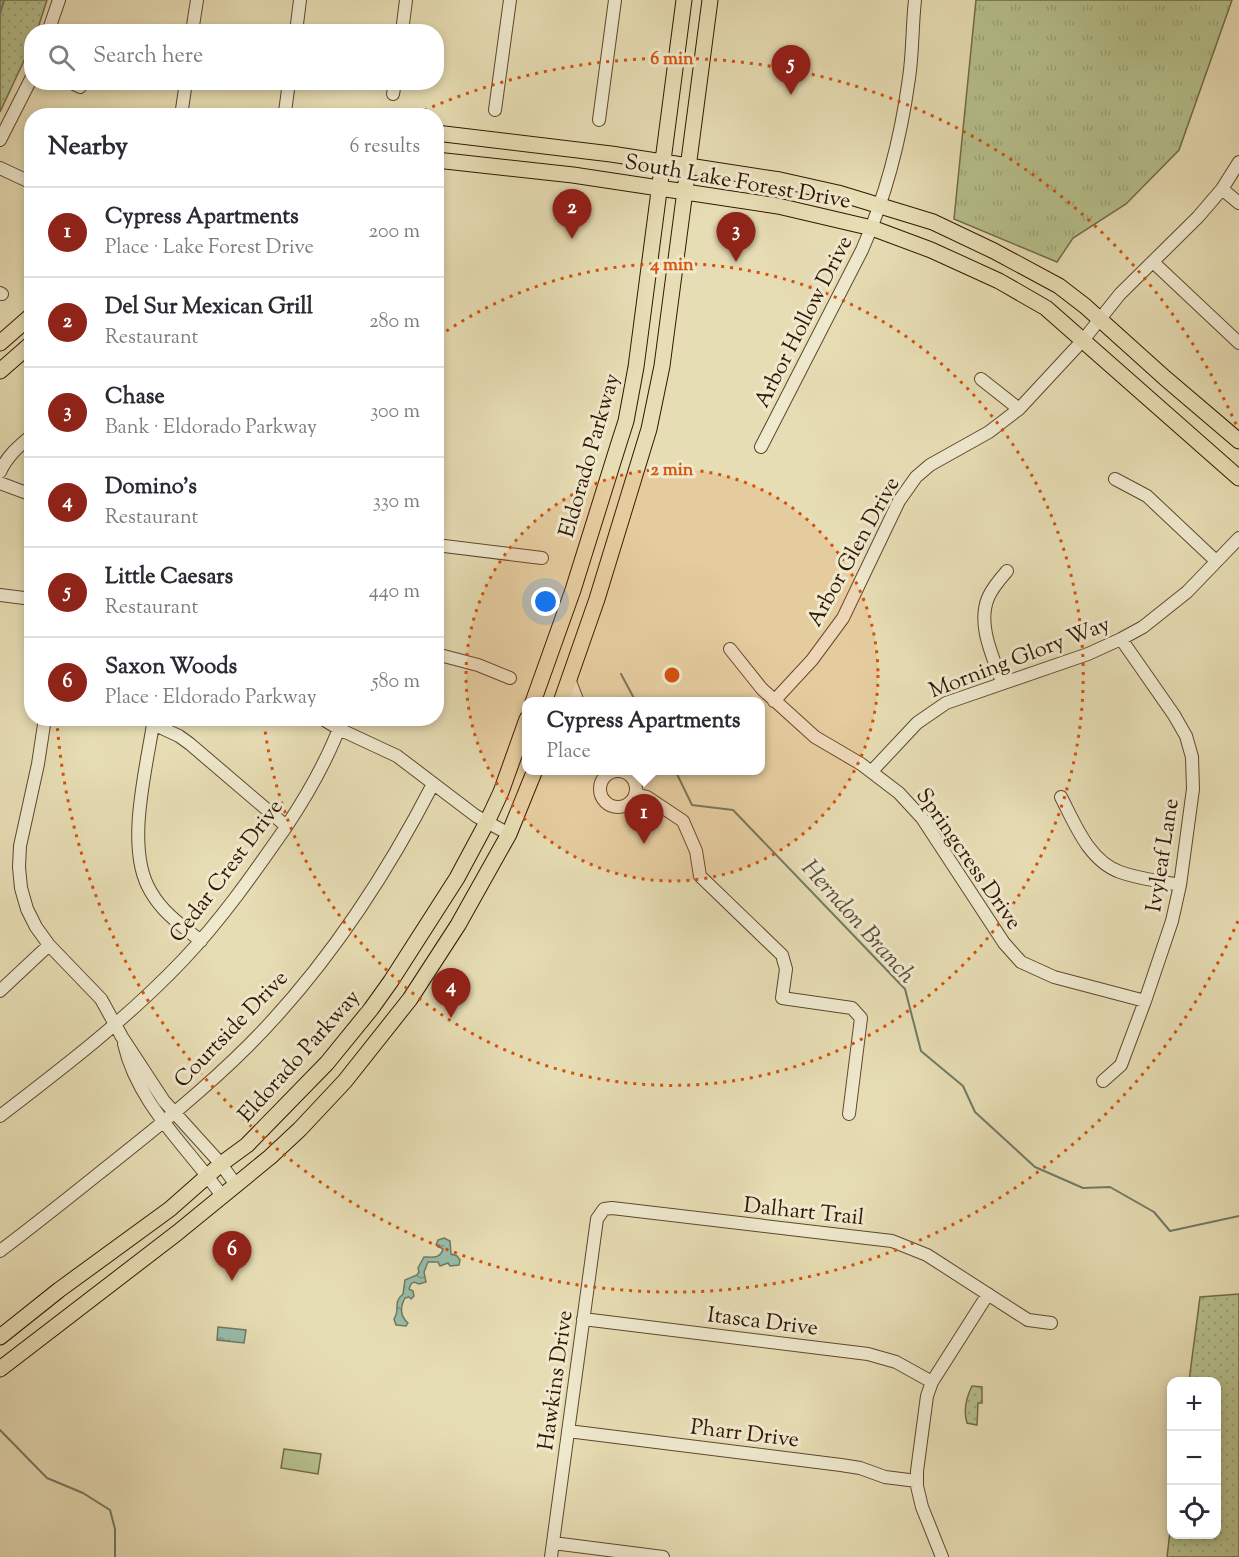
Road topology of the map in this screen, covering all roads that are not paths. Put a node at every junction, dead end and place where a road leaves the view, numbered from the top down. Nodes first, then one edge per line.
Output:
1 (59, 0) edge
2 (197, 0) edge
3 (300, 0) edge
4 (406, 0) edge
5 (510, 0) edge
6 (615, 0) edge
7 (684, 0) edge
8 (710, 0) edge
9 (915, 0) edge
10 (51, 24) edge
11 (193, 24) edge
12 (297, 24) edge
13 (403, 24) edge
14 (25, 90) edge
15 (185, 90) edge
16 (288, 90) edge
17 (182, 108) edge
18 (286, 108) edge
19 (495, 110) dead end
20 (599, 120) dead end
21 (444, 134) edge
22 (0, 140) edge
23 (444, 161) edge
24 (663, 161) junction
25 (1239, 162) edge
26 (687, 165) junction
27 (0, 168) edge
28 (24, 179) edge
29 (659, 187) junction
30 (1222, 189) junction
31 (684, 191) junction
32 (1239, 203) edge
33 (879, 205) junction
34 (872, 228) junction
35 (1153, 262) junction
36 (1100, 319) junction
37 (24, 322) edge
38 (1084, 339) junction
39 (0, 343) edge
40 (1239, 343) edge
41 (24, 351) edge
42 (0, 371) edge
43 (981, 379) dead end
44 (1018, 409) junction
45 (626, 421) junction
46 (649, 429) junction
47 (1239, 441) edge
48 (24, 443) edge
49 (761, 447) dead end
50 (0, 472) edge
51 (1239, 478) edge
52 (1115, 479) dead end
53 (0, 483) edge
54 (24, 492) edge
55 (1239, 538) edge
56 (444, 546) edge
57 (542, 558) dead end
58 (1216, 561) junction
59 (1007, 571) dead end
60 (573, 590) junction
61 (0, 595) edge
62 (24, 598) edge
63 (597, 598) junction
64 (1121, 639) junction
65 (730, 648) dead end
66 (444, 656) edge
67 (510, 678) dead end
68 (569, 679) junction
69 (1002, 682) junction
70 (535, 697) edge
71 (563, 697) edge
72 (576, 697) edge
73 (774, 701) junction
74 (44, 726) edge
75 (152, 726) edge
76 (162, 726) edge
77 (340, 726) edge
78 (344, 726) edge
79 (522, 733) edge
80 (872, 771) junction
81 (533, 775) edge
82 (607, 775) edge
83 (629, 775) edge
84 (433, 784) junction
85 (636, 794) junction
86 (1061, 797) dead end
87 (487, 822) junction
88 (286, 826) junction
89 (509, 834) junction
90 (1180, 885) junction
91 (201, 941) junction
92 (49, 945) junction
93 (387, 986) junction
94 (0, 991) edge
95 (1145, 1001) junction
96 (115, 1024) junction
97 (122, 1037) junction
98 (369, 1052) junction
99 (1103, 1081) dead end
100 (175, 1113) junction
101 (849, 1114) dead end
102 (0, 1116) edge
103 (164, 1122) junction
104 (221, 1164) junction
105 (208, 1176) junction
106 (236, 1185) junction
107 (222, 1196) junction
108 (602, 1210) joint
109 (0, 1251) edge
110 (988, 1294) junction
111 (583, 1319) junction
112 (1052, 1323) dead end
113 (0, 1337) edge
114 (0, 1369) edge
115 (932, 1382) junction
116 (568, 1431) junction
117 (917, 1480) junction
118 (553, 1543) junction
119 (551, 1557) edge
120 (663, 1557) edge
121 (942, 1557) edge

1 - 10 street
2 - 11 street
3 - 12 street
4 - 13 street
5 - 19 street
6 - 20 street
7 - 24 main road, Eldorado Parkway
8 - 26 main road
9 - 33 street, Arbor Hollow Drive
14 - 22 street
15 - 17 street
16 - 18 street
21 - 24 main road, South Lake Forest Drive
23 - 29 main road, South Lake Forest Drive
24 - 26 main road, South Lake Forest Drive
24 - 29 main road, Eldorado Parkway
25 - 30 street, Arbor Glen Drive
26 - 31 main road
26 - 33 main road, South Lake Forest Drive
27 - 28 street
29 - 31 main road, South Lake Forest Drive
29 - 45 main road, Eldorado Parkway
30 - 32 street
30 - 35 street, Arbor Glen Drive
31 - 34 main road, South Lake Forest Drive
31 - 46 main road
33 - 34 street, Arbor Hollow Drive
33 - 36 main road, South Lake Forest Drive
34 - 38 main road, South Lake Forest Drive
34 - 49 street, Arbor Hollow Drive
35 - 36 street, Arbor Glen Drive
35 - 40 street
36 - 38 street, Arbor Glen Drive
36 - 47 main road, South Lake Forest Drive
37 - 39 main road
38 - 44 street, Arbor Glen Drive
38 - 51 main road, South Lake Forest Drive
41 - 42 main road
43 - 44 street
44 - 73 street, Arbor Glen Drive
45 - 46 main road
45 - 60 main road, Eldorado Parkway
46 - 63 main road
48 - 50 street
52 - 58 street
53 - 54 street
55 - 58 street, Morning Glory Way
56 - 57 street
58 - 64 street, Morning Glory Way
59 - 69 street
60 - 63 main road
60 - 70 main road, Eldorado Parkway
61 - 62 street
63 - 68 main road
64 - 69 street, Morning Glory Way
64 - 90 street, Ivyleaf Lane
65 - 73 street, Springcress Drive
66 - 67 street
68 - 71 main road
68 - 72 street
69 - 80 street, Morning Glory Way
73 - 80 street, Springcress Drive
74 - 92 street
75 - 91 street
76 - 88 street
77 - 88 street, Cedar Crest Drive
78 - 84 street
79 - 87 main road, Eldorado Parkway
80 - 95 street, Springcress Drive
81 - 89 main road
82 - 85 street
83 - 85 street
84 - 87 street
84 - 100 street, Courtside Drive
85 - 101 street
86 - 90 street
87 - 89 street
87 - 93 main road, Eldorado Parkway
88 - 91 street, Cedar Crest Drive
89 - 98 main road
90 - 95 street, Ivyleaf Lane
91 - 96 street, Cedar Crest Drive
92 - 94 street
92 - 96 street
93 - 98 main road
93 - 104 main road, Eldorado Parkway
95 - 99 street, Ivyleaf Lane
96 - 97 street
96 - 102 street, Cedar Crest Drive
97 - 100 street
97 - 103 street
98 - 106 main road
100 - 103 street, Courtside Drive
100 - 104 street
103 - 105 street
103 - 109 street, Courtside Drive
104 - 105 main road, Eldorado Parkway
104 - 106 street
105 - 107 street
105 - 113 main road, Eldorado Parkway
106 - 107 main road
107 - 114 main road
108 - 110 street, Dalhart Trail
108 - 111 street, Hawkins Drive
110 - 112 street, Dalhart Trail
110 - 115 street
111 - 115 street, Itasca Drive
111 - 116 street, Hawkins Drive
115 - 117 street
116 - 117 street, Pharr Drive
116 - 118 street, Hawkins Drive
117 - 121 street
118 - 119 street, Hawkins Drive
118 - 120 street

